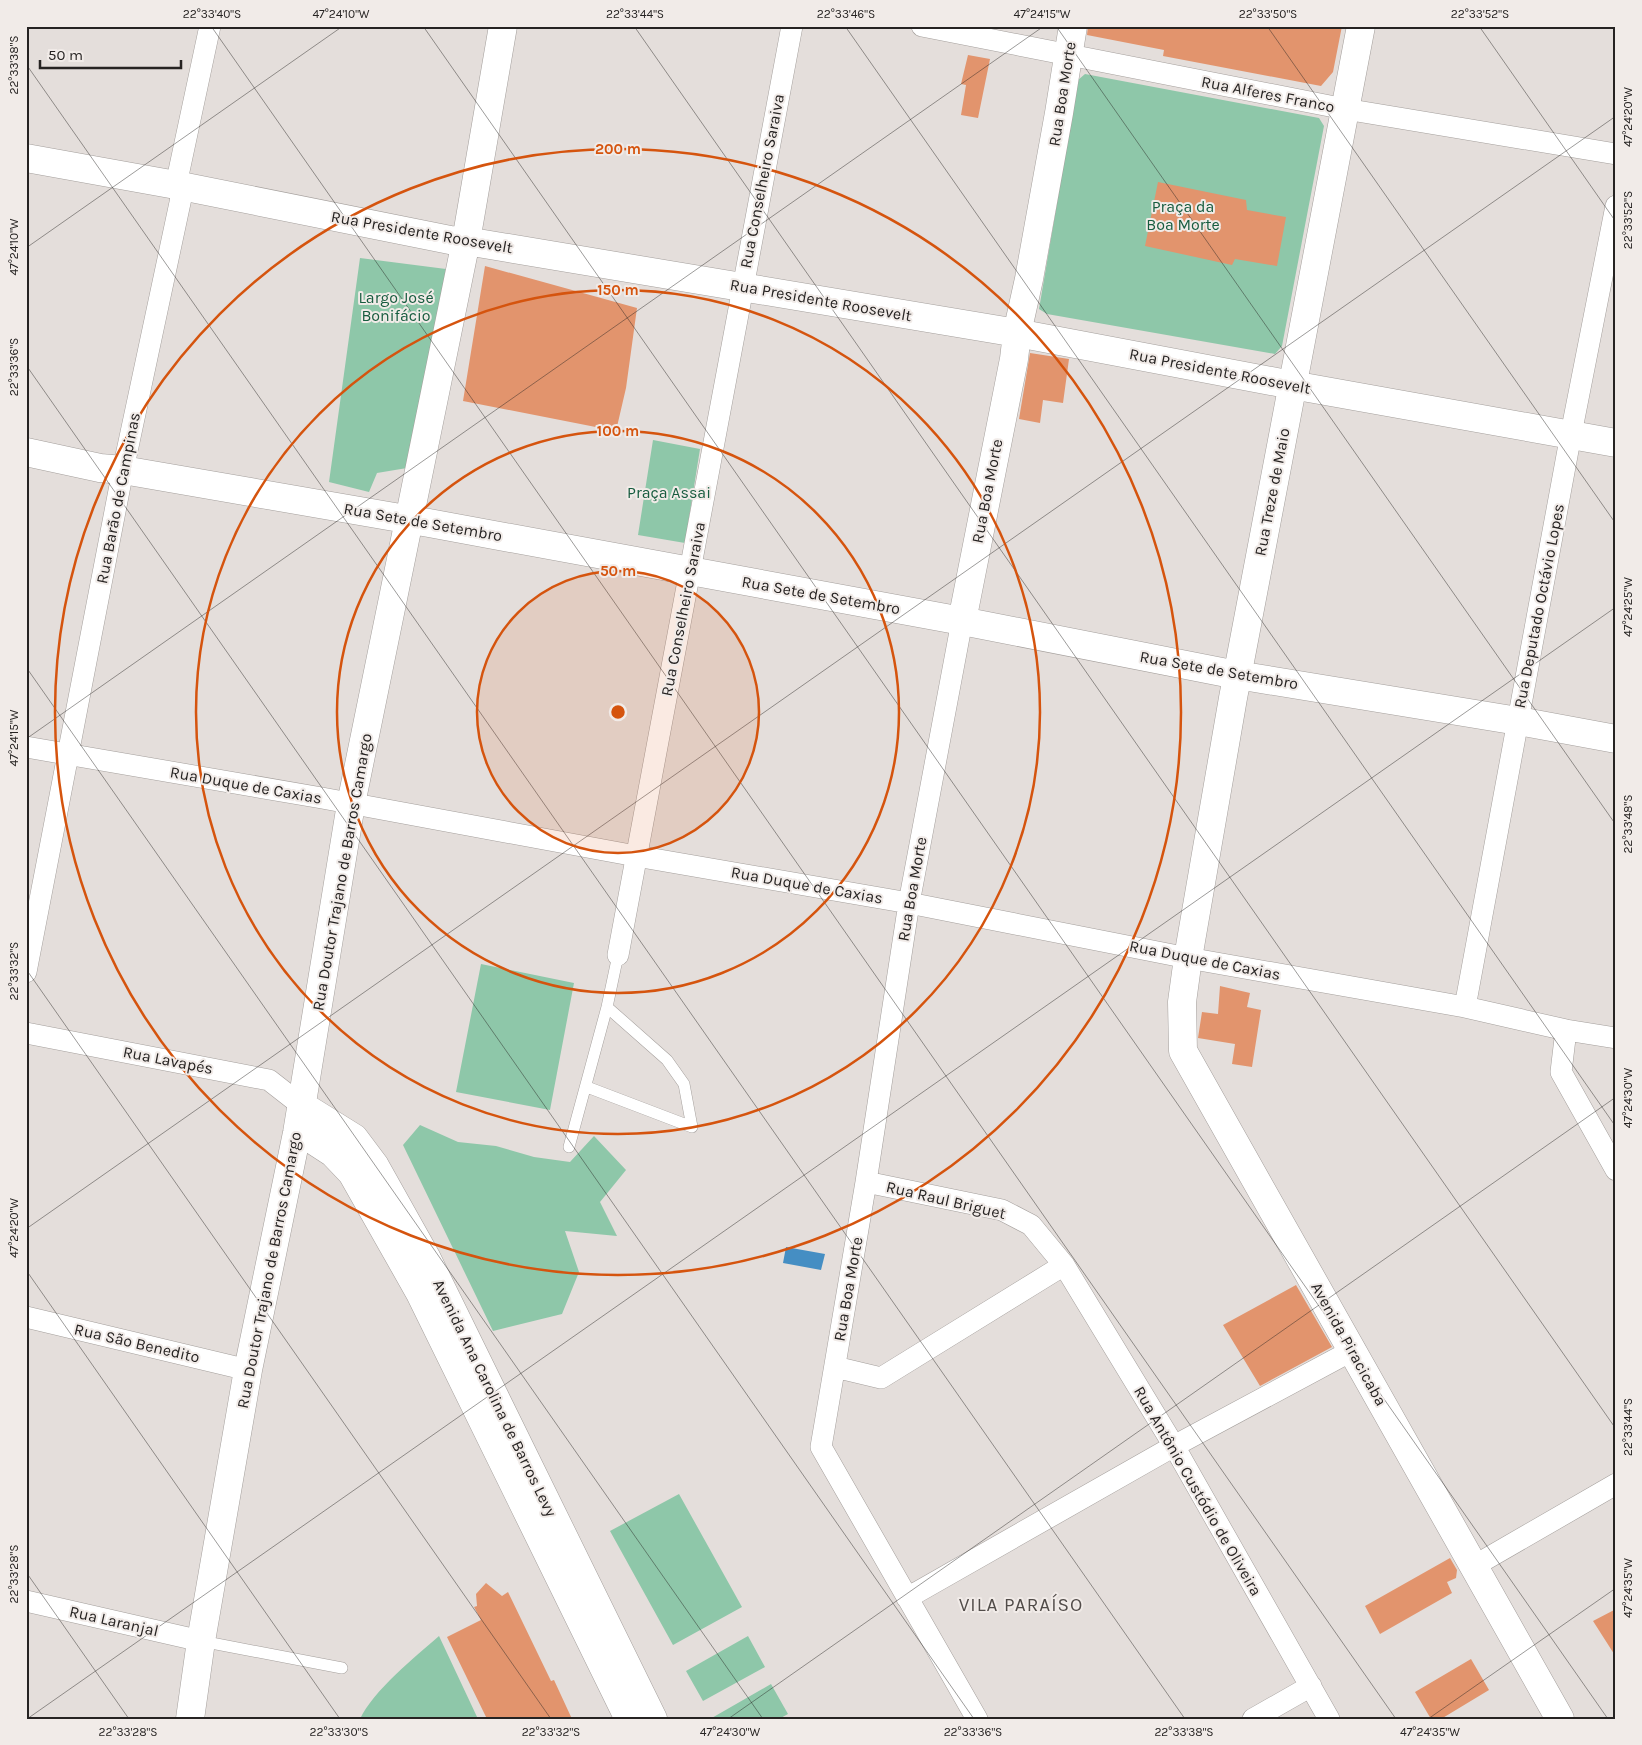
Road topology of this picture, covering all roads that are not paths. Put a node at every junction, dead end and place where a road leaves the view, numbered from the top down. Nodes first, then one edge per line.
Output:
1 (210, 26) edge
2 (503, 26) edge
3 (792, 26) edge
4 (922, 26) edge
5 (1073, 26) edge
6 (1361, 26) edge
7 (1067, 54) junction
8 (1346, 109) junction
9 (1616, 154) edge
10 (26, 158) edge
11 (176, 185) junction
12 (1616, 206) edge
13 (466, 241) junction
14 (743, 286) junction
15 (1017, 333) junction
16 (1292, 385) junction
17 (1571, 434) junction
18 (1616, 443) edge
19 (26, 452) edge
20 (123, 470) junction
21 (409, 519) junction
22 (690, 572) junction
23 (962, 621) junction
24 (1237, 675) junction
25 (1518, 721) junction
26 (1616, 739) edge
27 (26, 747) edge
28 (68, 754) junction
29 (352, 804) junction
30 (636, 856) junction
31 (909, 903) junction
32 (618, 955) joint
33 (1188, 958) junction
34 (26, 972) edge
35 (607, 1007) junction
36 (1465, 1007) junction
37 (1566, 1030) junction
38 (26, 1034) edge
39 (1616, 1038) edge
40 (587, 1087) junction
41 (301, 1105) junction
42 (297, 1133) junction
43 (569, 1147) dead end
44 (1616, 1170) edge
45 (866, 1182) junction
46 (1064, 1266) junction
47 (27, 1319) edge
48 (1353, 1350) junction
49 (835, 1367) junction
50 (248, 1370) junction
51 (1174, 1446) junction
52 (1616, 1484) edge
53 (1474, 1566) junction
54 (907, 1598) junction
55 (26, 1601) edge
56 (201, 1641) junction
57 (342, 1668) dead end
58 (1311, 1686) junction
59 (190, 1719) edge
60 (629, 1719) edge
61 (653, 1719) edge
62 (977, 1719) edge
63 (1253, 1719) edge
64 (1329, 1719) edge
65 (1560, 1719) edge

1 - 11 street, Rua Barão de Campinas
2 - 13 main road, Rua Doutor Trajano de Barros Camargo
3 - 14 street, Rua Conselheiro Saraiva
4 - 7 street, Rua Alferes Franco
5 - 7 main road, Rua Boa Morte
6 - 8 main road, Rua Treze de Maio
7 - 8 street, Rua Alferes Franco
7 - 15 main road, Rua Boa Morte
8 - 9 street, Rua Alferes Franco
8 - 16 main road, Rua Treze de Maio
10 - 11 main road, Rua Presidente Roosevelt
11 - 13 main road, Rua Presidente Roosevelt
11 - 20 street, Rua Barão de Campinas
12 - 17 street, Rua Deputado Octávio Lopes
13 - 14 main road, Rua Presidente Roosevelt
13 - 21 main road, Rua Doutor Trajano de Barros Camargo
14 - 15 main road, Rua Presidente Roosevelt
14 - 22 street, Rua Conselheiro Saraiva
15 - 16 main road, Rua Presidente Roosevelt
15 - 23 main road, Rua Boa Morte
16 - 17 main road, Rua Presidente Roosevelt
16 - 24 main road, Rua Treze de Maio
17 - 18 main road, Rua Presidente Roosevelt
17 - 25 street, Rua Deputado Octávio Lopes
19 - 20 main road, Rua Sete de Setembro
20 - 21 main road, Rua Sete de Setembro
20 - 28 street, Rua Barão de Campinas
21 - 22 main road, Rua Sete de Setembro
21 - 29 main road, Rua Doutor Trajano de Barros Camargo
22 - 23 main road, Rua Sete de Setembro
22 - 30 street, Rua Conselheiro Saraiva
23 - 24 main road, Rua Sete de Setembro
23 - 31 street, Rua Boa Morte
24 - 25 main road, Rua Sete de Setembro
24 - 33 main road, Rua Treze de Maio
25 - 26 main road, Rua Sete de Setembro
25 - 36 street, Rua Deputado Octávio Lopes
27 - 28 street, Rua Duque de Caxias
28 - 29 street, Rua Duque de Caxias
28 - 34 street, Rua Barão de Campinas
29 - 30 street, Rua Duque de Caxias
29 - 41 main road, Rua Doutor Trajano de Barros Camargo
30 - 31 street, Rua Duque de Caxias
30 - 32 street, Rua Conselheiro Saraiva
31 - 33 street, Rua Duque de Caxias
31 - 45 street, Rua Boa Morte
32 - 35 lane
33 - 36 street, Rua Duque de Caxias
33 - 48 main road, Avenida Piracicaba
35 - 40 lane
35 - 40 lane
36 - 37 street, Rua Duque de Caxias
37 - 39 street, Rua Duque de Caxias
37 - 44 street
38 - 41 street, Rua Lavapés
40 - 43 lane
41 - 42 main road, Rua Doutor Trajano de Barros Camargo
41 - 61 main road, Avenida Ana Carolina de Barros Levy
42 - 50 main road, Rua Doutor Trajano de Barros Camargo
42 - 60 main road, Avenida Ana Carolina de Barros Levy
45 - 46 street, Rua Raul Briguet
45 - 49 street, Rua Boa Morte
46 - 49 street
46 - 51 street, Rua Antônio Custódio de Oliveira
47 - 50 street, Rua São Benedito
48 - 51 street
48 - 53 main road, Avenida Piracicaba
49 - 54 street, Rua Boa Morte
50 - 56 main road, Rua Doutor Trajano de Barros Camargo
51 - 54 street
51 - 58 street, Rua Antônio Custódio de Oliveira
52 - 53 street
53 - 65 main road, Avenida Piracicaba
54 - 62 street, Rua Boa Morte
55 - 56 street, Rua Laranjal
56 - 57 lane
56 - 59 main road, Rua Doutor Trajano de Barros Camargo
58 - 63 street
58 - 64 street, Rua Antônio Custódio de Oliveira

